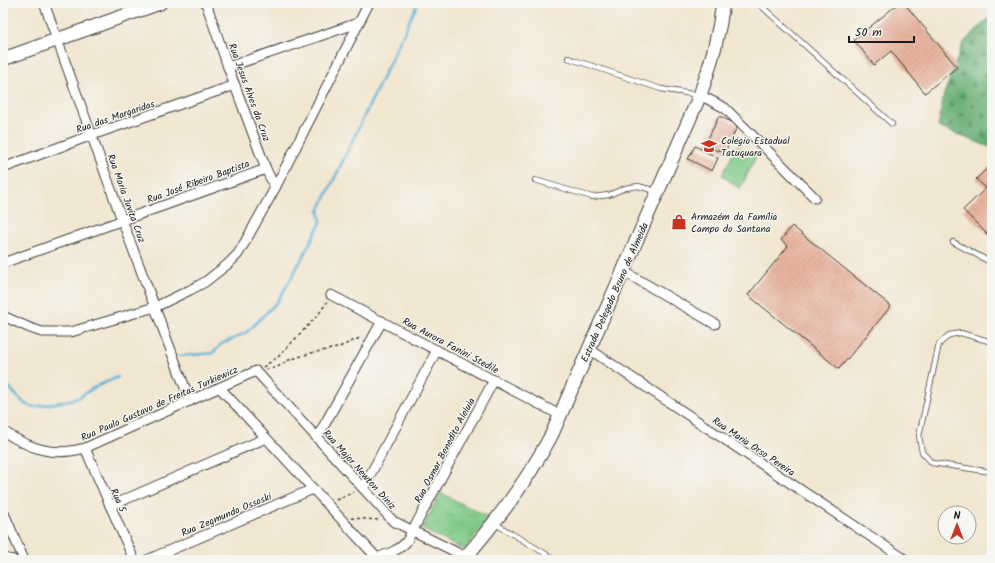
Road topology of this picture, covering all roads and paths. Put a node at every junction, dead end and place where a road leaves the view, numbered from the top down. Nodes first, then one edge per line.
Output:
1 (44, 3) edge
2 (160, 3) edge
3 (206, 3) edge
4 (369, 3) edge
5 (723, 3) edge
6 (758, 3) edge
7 (358, 23) junction
8 (58, 40) junction
9 (568, 58) dead end
10 (3, 59) edge
11 (228, 67) junction
12 (235, 85) junction
13 (700, 95) junction
14 (892, 124) dead end
15 (92, 135) junction
16 (3, 168) edge
17 (266, 169) junction
18 (535, 180) dead end
19 (276, 188) junction
20 (658, 192) junction
21 (815, 198) dead end
22 (122, 220) junction
23 (953, 242) dead end
24 (3, 263) edge
25 (992, 263) edge
26 (623, 271) junction
27 (331, 294) joint
28 (155, 307) junction
29 (3, 316) edge
30 (382, 321) junction
31 (715, 324) dead end
32 (377, 331) junction
33 (992, 342) edge
34 (437, 350) junction
35 (589, 350) junction
36 (256, 371) junction
37 (494, 380) junction
38 (220, 388) junction
39 (190, 401) junction
40 (560, 415) junction
41 (3, 431) edge
42 (266, 438) junction
43 (317, 438) junction
44 (85, 448) junction
45 (992, 472) edge
46 (363, 488) junction
47 (313, 489) junction
48 (327, 504) junction
49 (110, 506) junction
50 (3, 511) edge
51 (338, 517) junction
52 (393, 521) junction
53 (494, 523) junction
54 (414, 531) junction
55 (3, 558) edge
56 (376, 559) edge
57 (465, 559) edge
58 (13, 560) edge
59 (24, 560) edge
60 (134, 560) edge
61 (147, 560) edge
62 (556, 560) edge
63 (906, 560) edge

1 - 8 street, Rua Maria Juvita Cruz
2 - 8 main road
3 - 11 street, Rua Jesus Alves da Cruz
4 - 7 street
5 - 13 main road, Estrada Delegado Bruno de Almeida
6 - 14 lane
7 - 11 street
7 - 19 street
8 - 10 main road
8 - 15 street, Rua Maria Juvita Cruz
9 - 13 lane
11 - 12 street, Rua Jesus Alves da Cruz
12 - 15 street, Rua das Margaridas
12 - 17 street, Rua Jesus Alves da Cruz
13 - 20 main road, Estrada Delegado Bruno de Almeida
13 - 21 street
15 - 16 street, Rua das Margaridas
15 - 22 street, Rua Maria Juvita Cruz
17 - 19 street, Rua Jesus Alves da Cruz
17 - 22 street, Rua José Ribeiro Baptista
18 - 20 lane
19 - 28 street
20 - 26 main road, Estrada Delegado Bruno de Almeida
22 - 24 street, Rua José Ribeiro Baptista
22 - 28 street, Rua Maria Juvita Cruz
23 - 25 lane
26 - 31 street
26 - 35 main road, Estrada Delegado Bruno de Almeida
27 - 30 street, Rua Aurora Fanini Stedile
27 - 36 path
28 - 29 street
28 - 39 street, Rua Maria Juvita Cruz
30 - 32 street
30 - 34 street, Rua Aurora Fanini Stedile
32 - 36 path
32 - 43 street
33 - 45 lane
34 - 37 street, Rua Aurora Fanini Stedile
34 - 46 street
35 - 40 main road, Estrada Delegado Bruno de Almeida
35 - 63 street, Rua Maria Orso Pereira
36 - 38 street, Rua Paulo Gustavo de Freitas Turkiewicz
36 - 43 street, Rua Major Newton Diniz
37 - 40 street, Rua Aurora Fanini Stedile
37 - 54 street, Rua Osmar Benedito Aleluia
38 - 39 street, Rua Paulo Gustavo de Freitas Turkiewicz
38 - 42 street
39 - 44 street, Rua Paulo Gustavo de Freitas Turkiewicz
40 - 53 main road, Estrada Delegado Bruno de Almeida
41 - 44 street, Rua Paulo Gustavo de Freitas Turkiewicz
42 - 47 street
42 - 49 street
43 - 46 street, Rua Major Newton Diniz
44 - 49 street, Rua 5
46 - 48 path
46 - 52 street, Rua Major Newton Diniz
47 - 48 street
47 - 61 street, Rua Zegmundo Ossoski
48 - 51 street
49 - 60 street, Rua 5
50 - 59 street
51 - 52 path
51 - 56 street
52 - 54 street, Rua Major Newton Diniz
53 - 57 main road, Estrada Delegado Bruno de Almeida
53 - 62 lane
54 - 56 street, Rua Osmar Benedito Aleluia
54 - 57 street, Rua Major Newton Diniz
55 - 58 street

